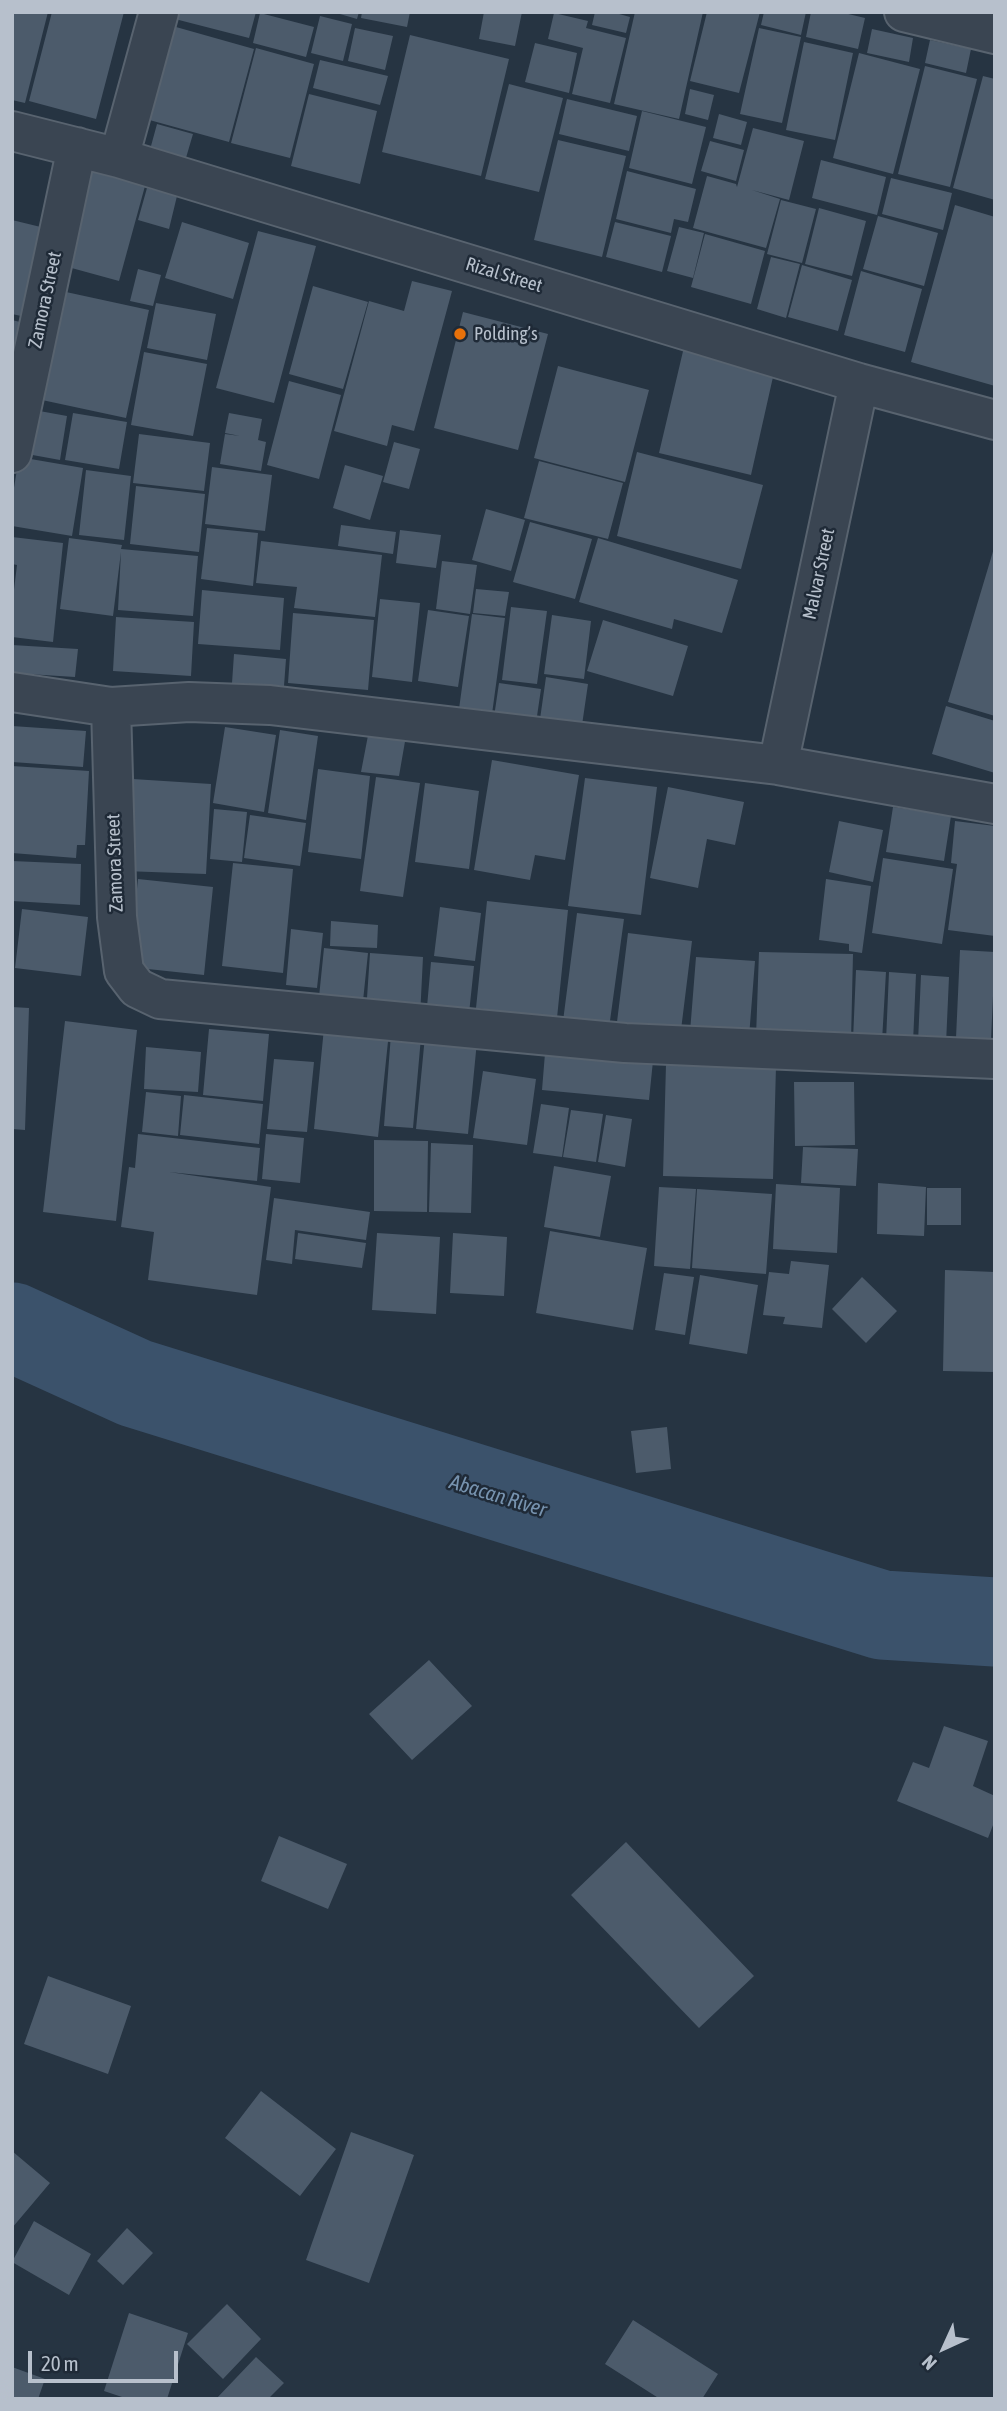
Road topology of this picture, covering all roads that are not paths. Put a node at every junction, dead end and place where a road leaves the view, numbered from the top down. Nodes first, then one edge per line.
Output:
1 (159, 12) edge
2 (904, 12) edge
3 (995, 34) edge
4 (12, 131) edge
5 (77, 148) junction
6 (119, 158) junction
7 (859, 383) junction
8 (995, 421) edge
9 (12, 453) edge
10 (12, 692) edge
11 (111, 707) junction
12 (778, 765) junction
13 (995, 804) edge
14 (995, 1059) edge

1 - 6 street
2 - 3 street
4 - 5 street, Rizal Street
5 - 6 street, Rizal Street
5 - 9 street, Zamora Street
6 - 7 street, Rizal Street
7 - 8 street, Rizal Street
7 - 12 street, Malvar Street
10 - 11 street
11 - 12 street
11 - 14 street, Zamora Street
12 - 13 street

